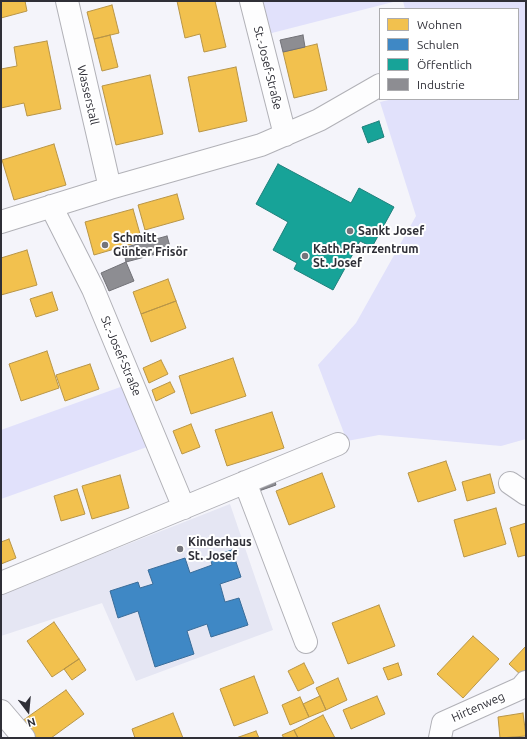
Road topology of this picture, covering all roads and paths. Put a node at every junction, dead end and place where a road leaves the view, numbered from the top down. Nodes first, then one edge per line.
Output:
1 (67, 1) edge
2 (251, 1) edge
3 (379, 86) edge
4 (284, 135) junction
5 (110, 188) junction
6 (51, 206) junction
7 (1, 222) edge
8 (338, 444) dead end
9 (526, 479) edge
10 (245, 482) junction
11 (526, 494) edge
12 (184, 508) junction
13 (1, 583) edge
14 (306, 642) dead end
15 (526, 682) edge
16 (1, 711) edge
17 (24, 738) edge
18 (440, 738) edge

1 - 5 street, Wasserstall
2 - 4 street, St.-Josef-Straße
3 - 4 street
4 - 5 street
5 - 6 street
6 - 7 street
6 - 12 street, St.-Josef-Straße
8 - 10 street
9 - 11 street
10 - 12 street
10 - 14 street
12 - 13 street
15 - 18 street, Hirtenweg
16 - 17 street

